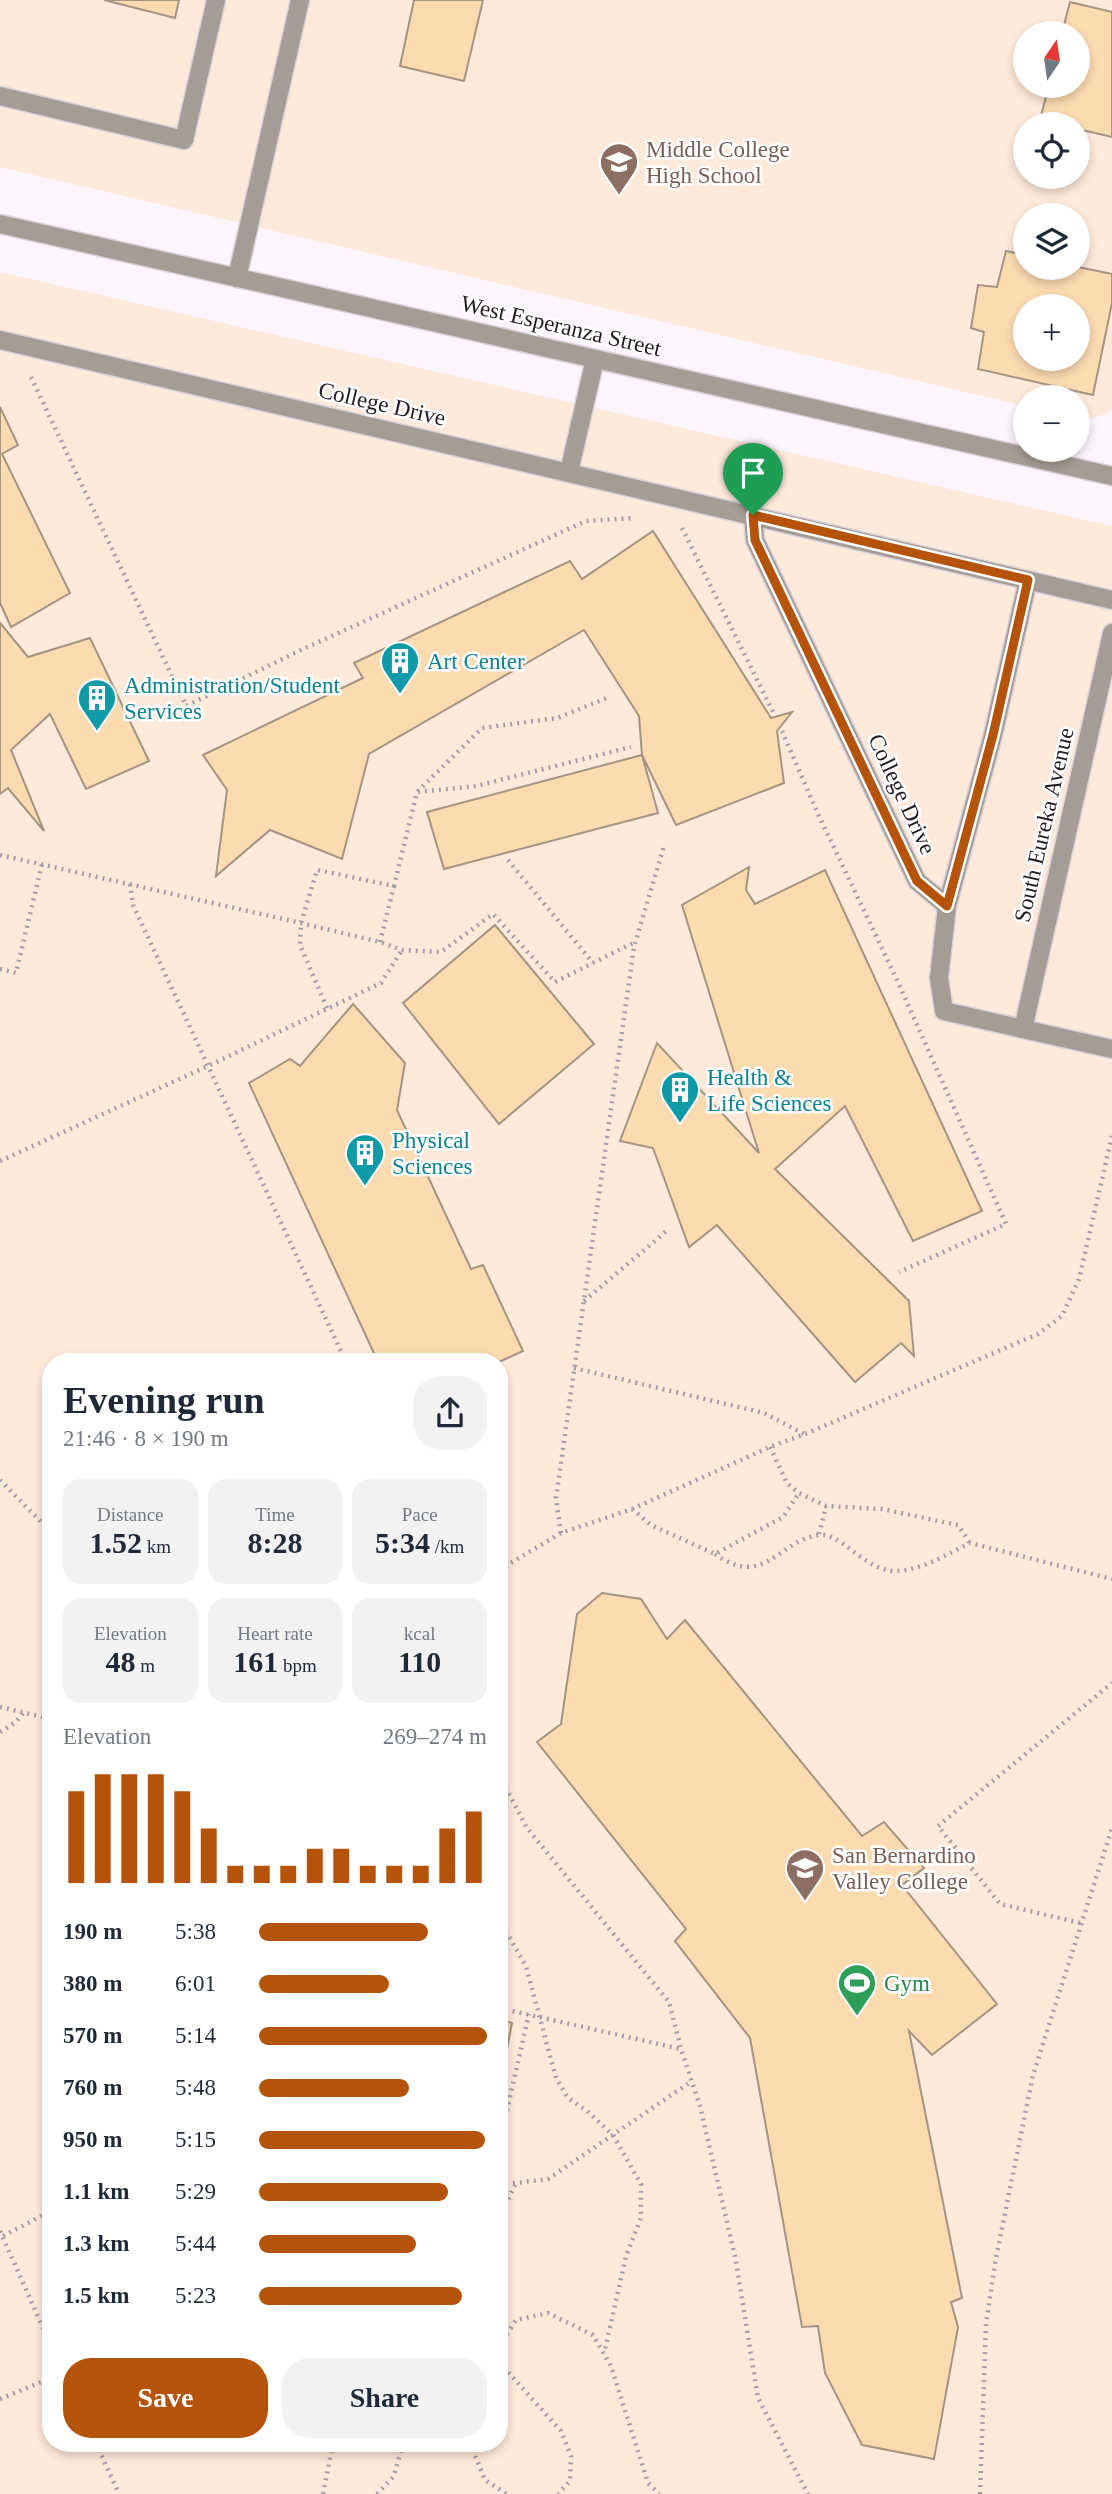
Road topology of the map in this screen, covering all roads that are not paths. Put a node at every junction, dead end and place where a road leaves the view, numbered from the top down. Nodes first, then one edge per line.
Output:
1 (216, 0) edge
2 (300, 0) edge
3 (0, 96) edge
4 (0, 224) edge
5 (237, 278) junction
6 (0, 340) edge
7 (595, 359) junction
8 (569, 472) junction
9 (1112, 476) edge
10 (753, 515) junction
11 (1028, 580) junction
12 (1112, 600) edge
13 (1112, 633) edge
14 (947, 906) junction
15 (1023, 1029) junction
16 (1112, 1049) edge

1 - 3 street
2 - 5 street
4 - 5 street, West Esperanza Street
5 - 7 street, West Esperanza Street
6 - 8 street, College Drive
7 - 8 street
7 - 9 street, West Esperanza Street
8 - 10 street, College Drive
10 - 11 street, College Drive
10 - 14 street, College Drive
11 - 12 street, College Drive
11 - 14 street
13 - 15 street, South Eureka Avenue
14 - 15 street
15 - 16 street

